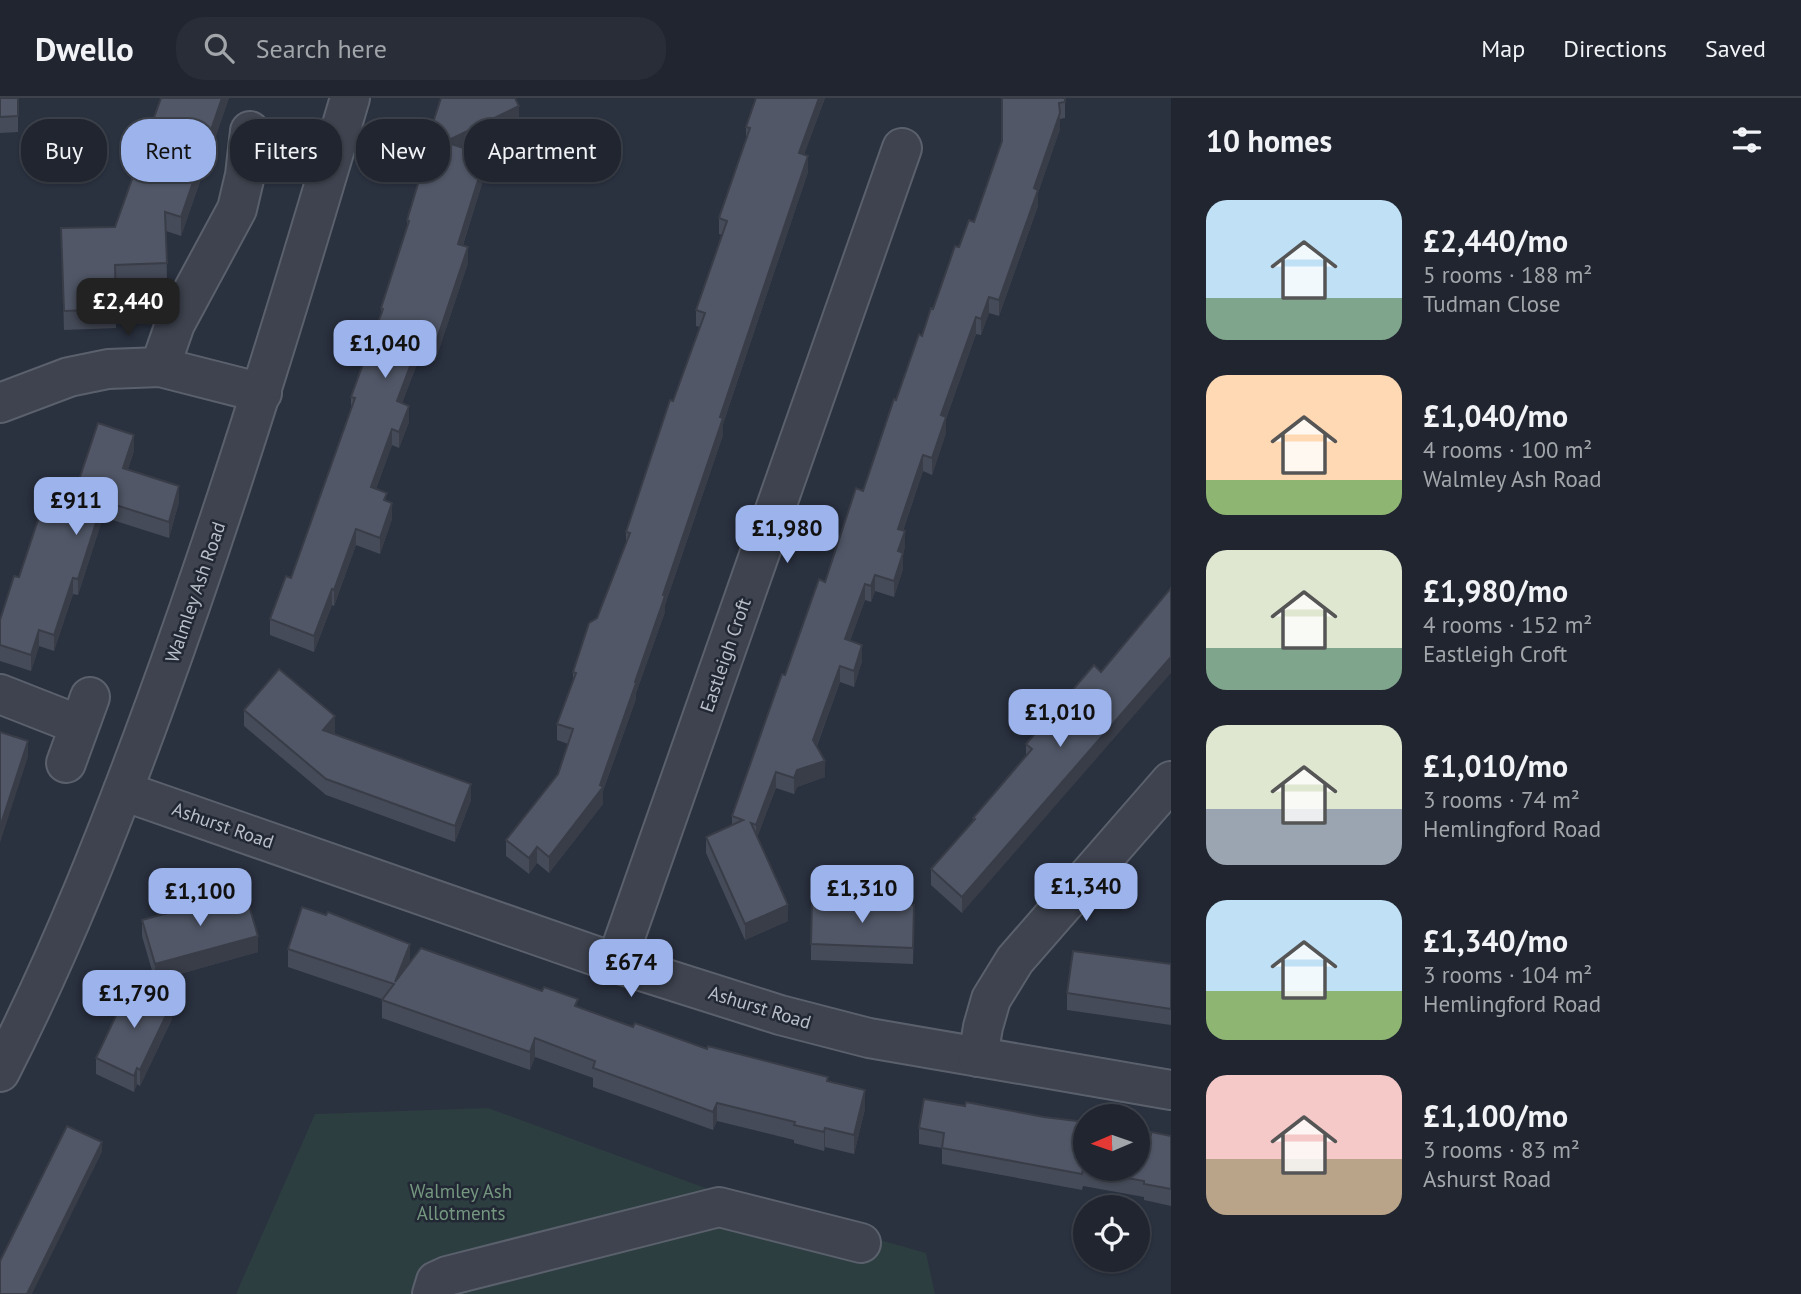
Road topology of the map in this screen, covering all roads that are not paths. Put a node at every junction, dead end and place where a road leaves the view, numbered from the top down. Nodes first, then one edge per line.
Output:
1 (351, 98) edge
2 (902, 148) dead end
3 (243, 182) edge
4 (160, 367) junction
5 (262, 393) junction
6 (0, 403) edge
7 (0, 694) edge
8 (66, 763) dead end
9 (1171, 781) edge
10 (123, 791) junction
11 (616, 963) junction
12 (978, 1057) junction
13 (0, 1072) edge
14 (1171, 1090) edge
15 (861, 1242) dead end
16 (432, 1294) edge

1 - 5 street, Walmley Ash Road
2 - 11 street, Eastleigh Croft
3 - 4 street
4 - 5 street
4 - 6 street
5 - 10 street, Walmley Ash Road
7 - 8 street
9 - 12 street
10 - 11 street, Ashurst Road
10 - 13 street, Walmley Ash Road
11 - 12 street, Ashurst Road
12 - 14 street, Ashurst Road
15 - 16 street

